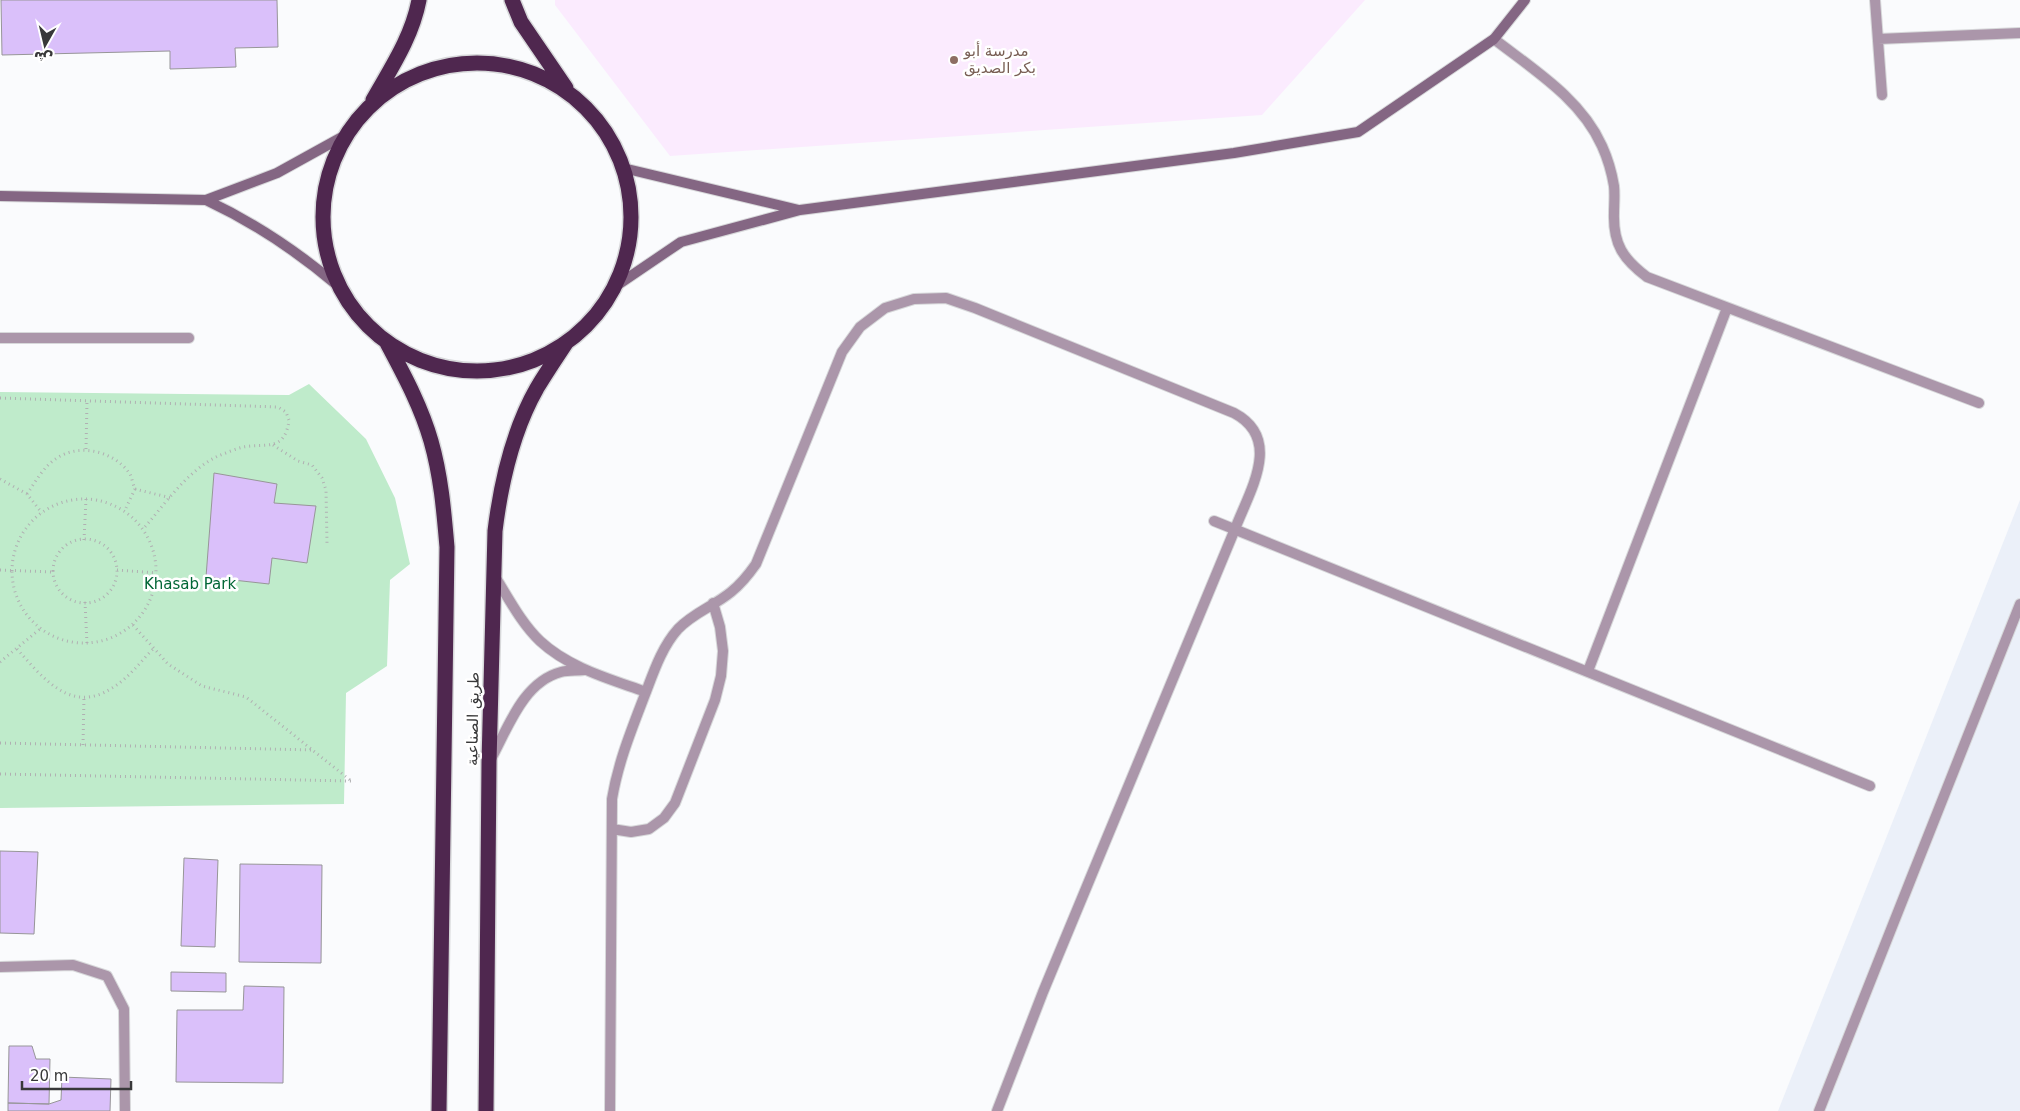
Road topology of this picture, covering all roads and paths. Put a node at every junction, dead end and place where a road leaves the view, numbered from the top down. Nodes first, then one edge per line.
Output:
1 (419, 0) edge
2 (512, 0) edge
3 (1525, 0) edge
4 (1875, 0) edge
5 (2020, 33) edge
6 (1494, 39) junction
7 (1878, 39) junction
8 (568, 92) junction
9 (1882, 95) dead end
10 (371, 103) junction
11 (344, 136) junction
12 (623, 168) junction
13 (0, 196) edge
14 (206, 200) junction
15 (800, 210) junction
16 (338, 286) junction
17 (616, 286) junction
18 (1727, 308) junction
19 (0, 338) edge
20 (189, 338) dead end
21 (387, 343) junction
22 (566, 343) junction
23 (0, 398) edge
24 (87, 401) junction
25 (1979, 403) dead end
26 (273, 445) junction
27 (86, 449) junction
28 (0, 479) edge
29 (135, 489) junction
30 (27, 494) junction
31 (171, 498) junction
32 (86, 499) junction
33 (125, 510) junction
34 (42, 513) junction
35 (1214, 520) dead end
36 (144, 528) junction
37 (1236, 529) junction
38 (84, 540) junction
39 (327, 544) dead end
40 (0, 570) edge
41 (12, 570) junction
42 (117, 570) junction
43 (53, 572) junction
44 (157, 573) junction
45 (494, 574) junction
46 (85, 602) junction
47 (713, 603) junction
48 (2020, 604) edge
49 (133, 625) junction
50 (40, 628) junction
51 (87, 644) junction
52 (17, 648) junction
53 (154, 648) junction
54 (0, 662) edge
55 (584, 670) junction
56 (1588, 672) junction
57 (646, 692) junction
58 (84, 696) junction
59 (0, 743) edge
60 (83, 745) junction
61 (312, 750) junction
62 (489, 762) junction
63 (0, 774) edge
64 (1870, 786) dead end
65 (612, 829) junction
66 (0, 967) edge
67 (125, 1111) edge
68 (439, 1111) edge
69 (486, 1111) edge
70 (610, 1111) edge
71 (997, 1111) edge
72 (1819, 1111) edge

1 - 10 highway
2 - 8 highway
3 - 6 main road
4 - 7 street
5 - 7 street
6 - 15 main road
6 - 18 street
7 - 9 street
8 - 10 highway
8 - 12 highway
10 - 11 highway
11 - 14 main road
11 - 16 highway
12 - 15 main road
12 - 17 highway
13 - 14 main road
14 - 16 main road
15 - 17 main road
16 - 21 highway
17 - 22 highway
18 - 25 street
18 - 56 street
19 - 20 street
21 - 22 highway
21 - 68 highway, طريق الصناعية
22 - 45 highway, طريق الصناعية
23 - 24 path
24 - 26 path
24 - 27 path
26 - 31 path
26 - 39 path
27 - 29 path
27 - 30 path
28 - 30 path
29 - 31 path
29 - 33 path
30 - 34 path
31 - 36 path
32 - 33 path
32 - 34 path
32 - 38 path
33 - 36 path
34 - 41 path
35 - 37 street
36 - 44 path
37 - 47 street
37 - 56 street
37 - 71 street
38 - 42 path
38 - 43 path
40 - 41 path
41 - 43 path
41 - 50 path
42 - 44 path
42 - 46 path
43 - 46 path
44 - 49 path
45 - 55 street
45 - 62 highway, طريق الصناعية
46 - 51 path
47 - 57 street
47 - 65 street
48 - 72 street
49 - 51 path
49 - 53 path
50 - 51 path
50 - 52 path
52 - 54 path
52 - 58 path
53 - 58 path
53 - 61 path
55 - 57 street
55 - 62 street
56 - 64 street
57 - 65 street
58 - 60 path
59 - 60 path
60 - 61 path
61 - 63 path
62 - 69 highway, طريق الصناعية
65 - 70 street
66 - 67 street

